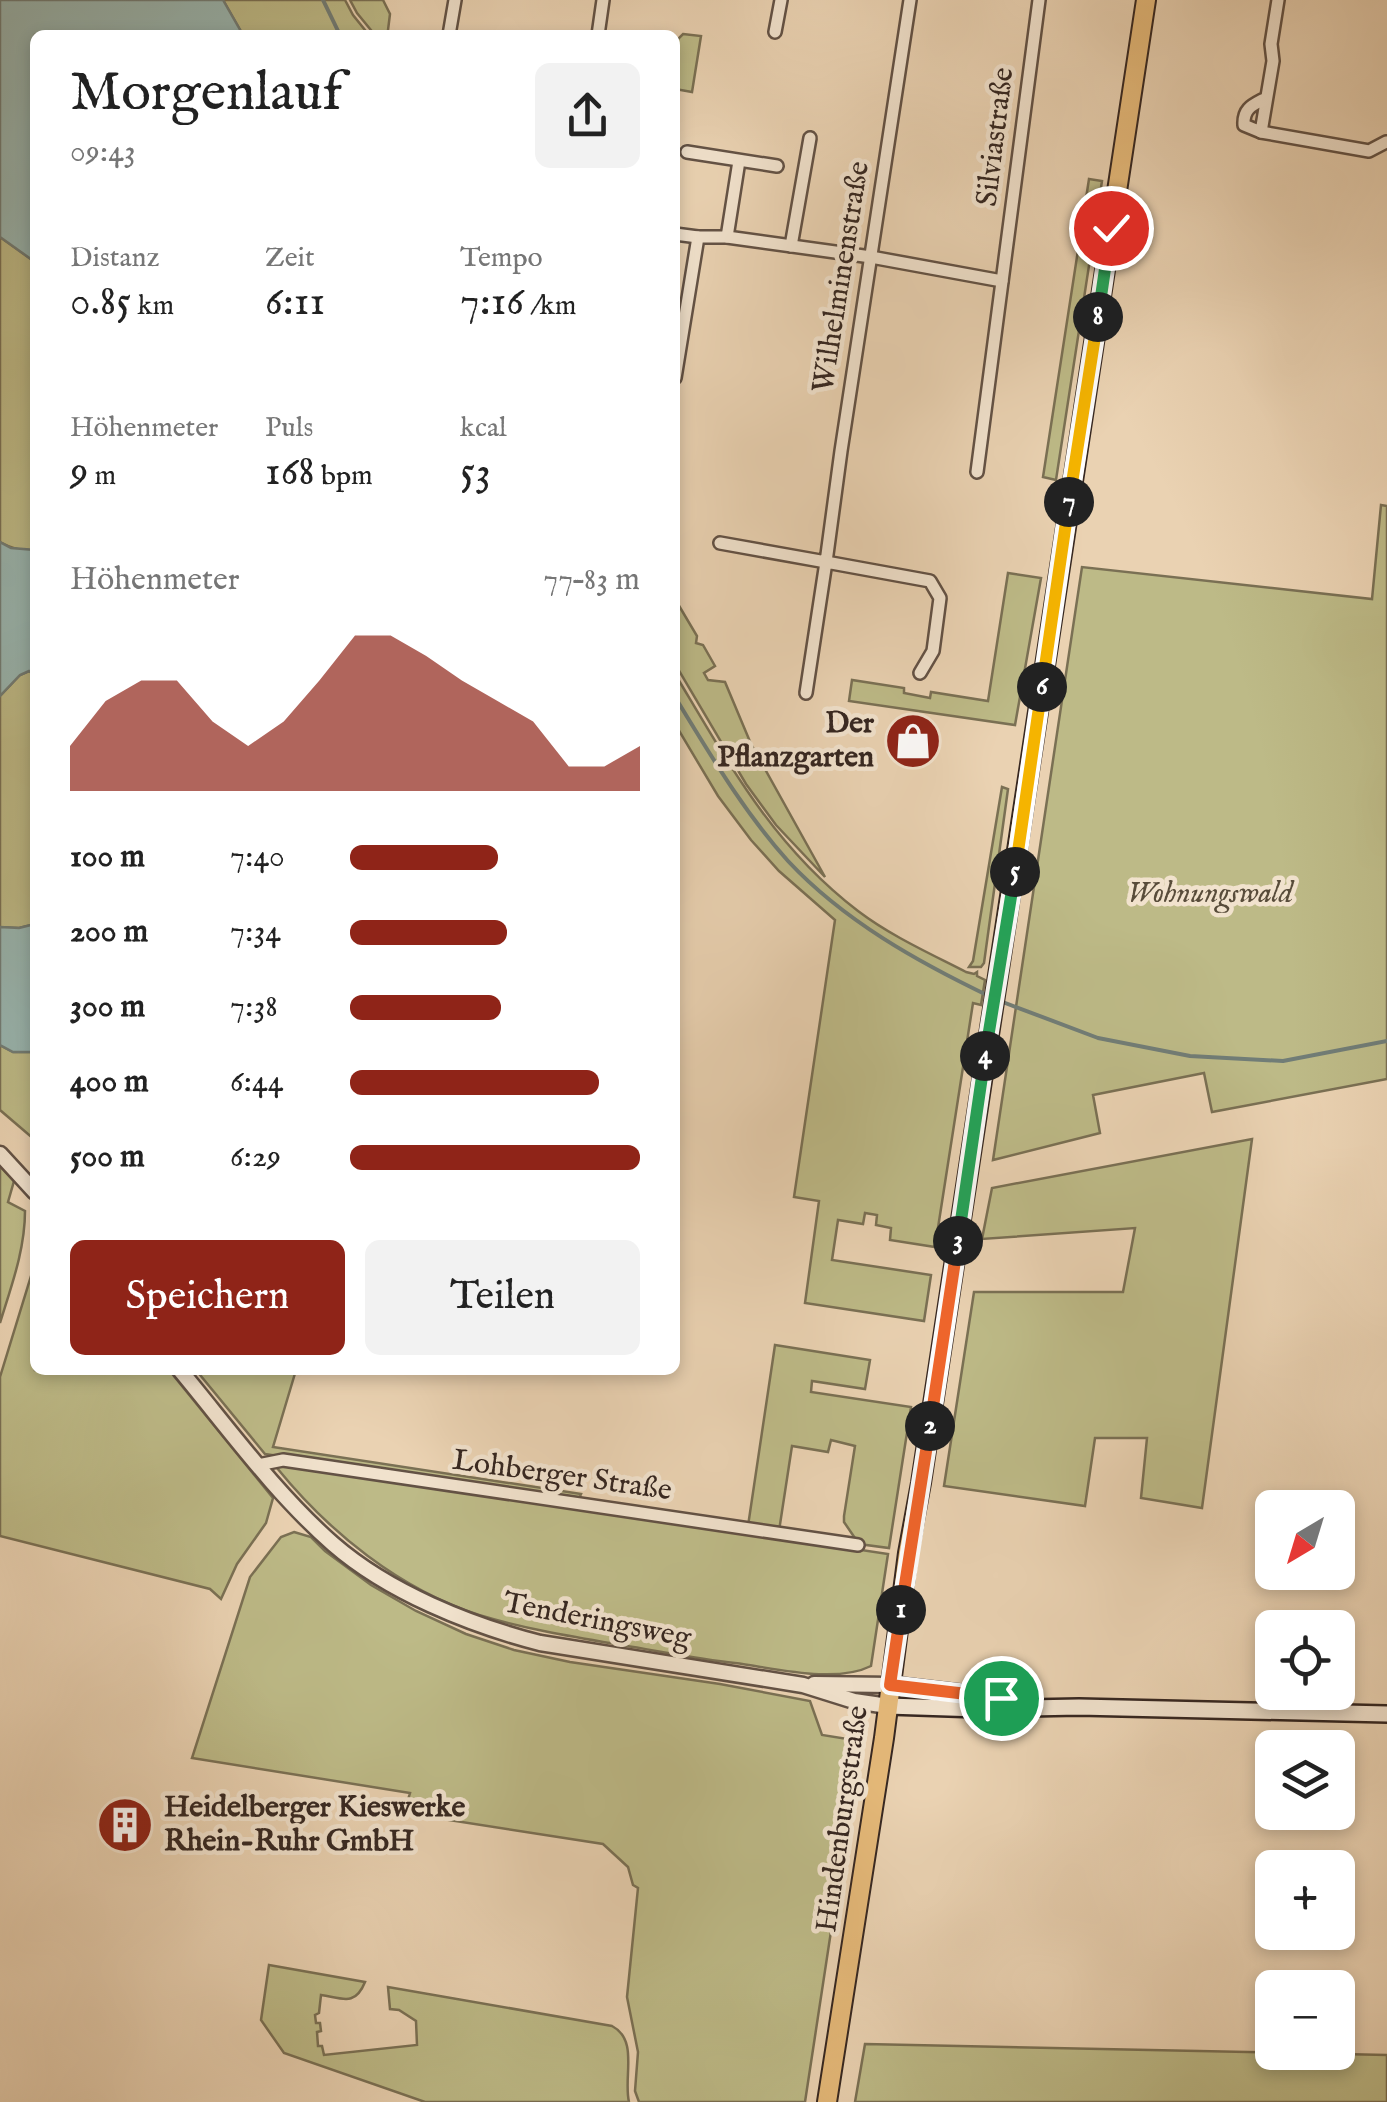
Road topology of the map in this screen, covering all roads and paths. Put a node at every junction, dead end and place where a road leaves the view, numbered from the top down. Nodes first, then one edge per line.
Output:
1 (455, 0) edge
2 (602, 0) edge
3 (781, 0) edge
4 (910, 0) edge
5 (1039, 0) edge
6 (1146, 0) edge
7 (1278, 0) edge
8 (451, 30) edge
9 (599, 30) edge
10 (776, 32) dead end
11 (1266, 98) junction
12 (1260, 132) junction
13 (810, 138) dead end
14 (1387, 141) edge
15 (686, 152) dead end
16 (740, 161) junction
17 (777, 166) dead end
18 (680, 234) edge
19 (698, 236) junction
20 (727, 237) junction
21 (792, 246) junction
22 (871, 257) junction
23 (1002, 280) junction
24 (680, 347) edge
25 (977, 472) dead end
26 (720, 542) dead end
27 (826, 562) junction
28 (920, 673) dead end
29 (806, 693) dead end
30 (0, 1154) edge
31 (30, 1187) edge
32 (184, 1375) edge
33 (258, 1465) junction
34 (858, 1546) dead end
35 (803, 1685) junction
36 (890, 1685) junction
37 (888, 1706) junction
38 (1079, 1707) junction
39 (1387, 1714) edge
40 (828, 2102) edge

1 - 8 street
2 - 9 street
3 - 10 street
4 - 22 street, Wilhelminenstraße
5 - 23 street, Silviastraße
6 - 36 main road, Hindenburgstraße
7 - 11 street
11 - 12 street
11 - 12 street
12 - 14 street
13 - 21 street
15 - 16 street
16 - 17 street
16 - 20 street
18 - 19 street
19 - 20 street
19 - 24 street
20 - 21 street
21 - 22 street
22 - 23 street
22 - 27 street, Wilhelminenstraße
23 - 25 street, Silviastraße
26 - 27 street
27 - 28 street
27 - 29 street, Wilhelminenstraße
30 - 31 street
32 - 33 street, Tenderingsweg
33 - 34 street, Lohberger Straße
33 - 35 street, Tenderingsweg
35 - 36 street, Tenderingsweg
35 - 37 street, Tenderingsweg
36 - 37 main road, Hindenburgstraße
36 - 38 main road
37 - 38 main road
37 - 40 main road, Hindenburgstraße
38 - 39 main road

